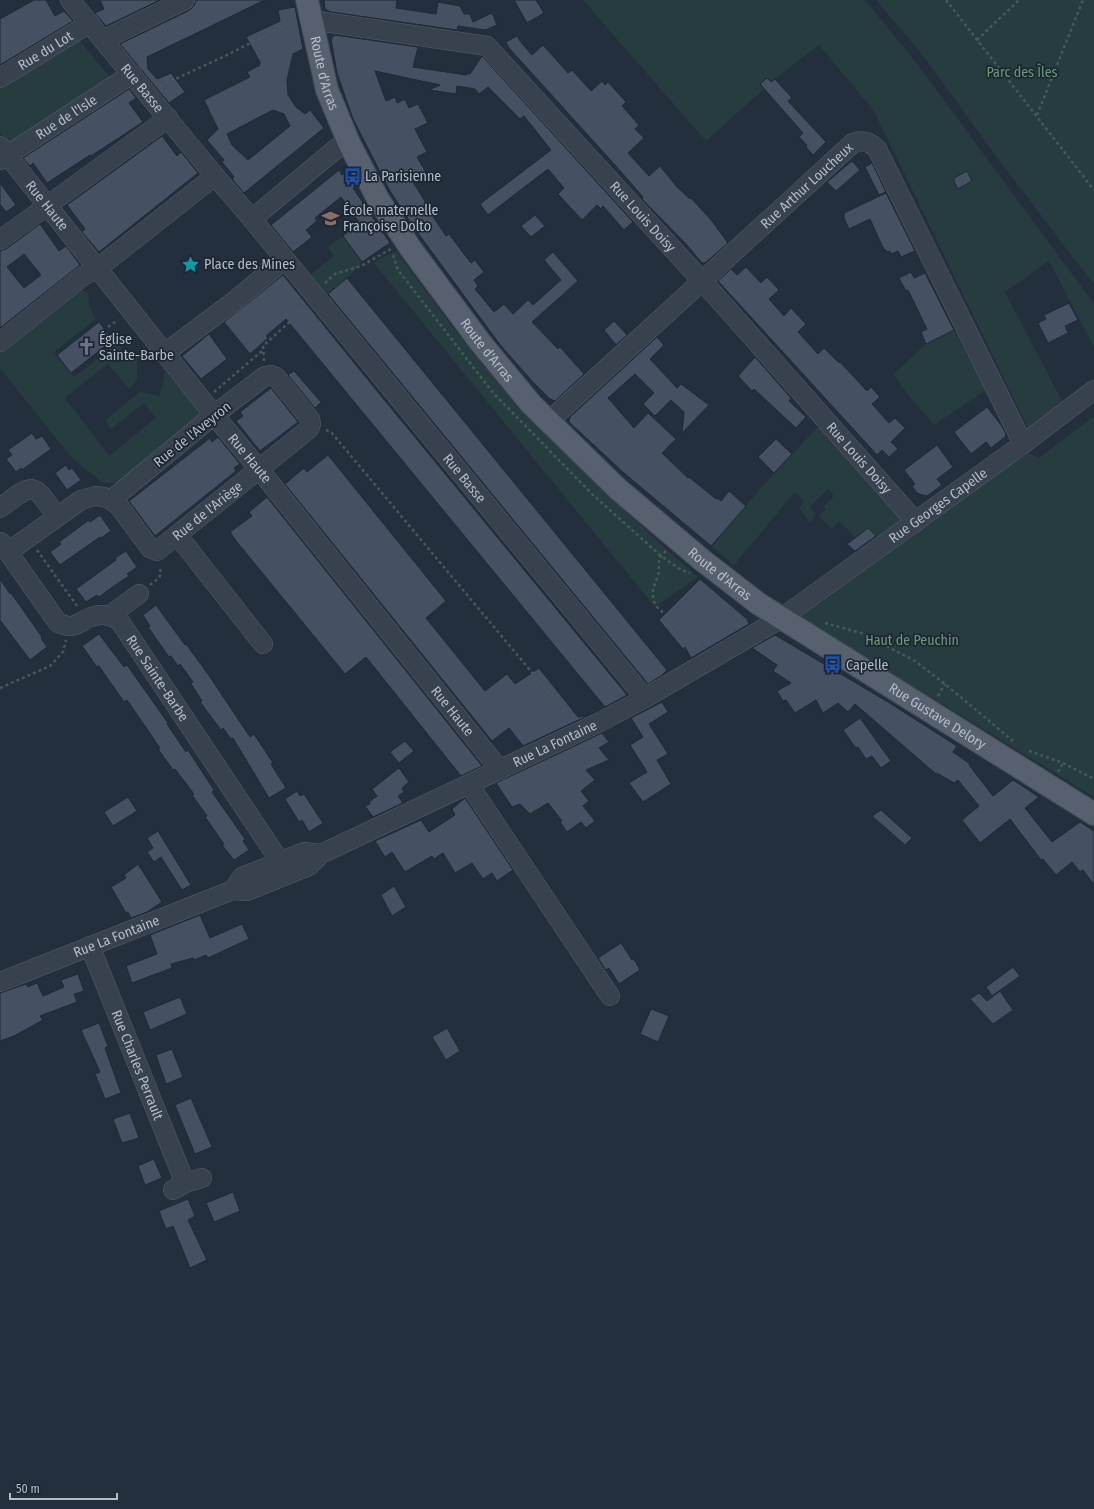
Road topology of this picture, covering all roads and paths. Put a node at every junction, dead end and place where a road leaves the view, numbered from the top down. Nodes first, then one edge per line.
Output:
1 (70, 0) edge
2 (185, 0) edge
3 (946, 0) edge
4 (1019, 0) edge
5 (1082, 0) edge
6 (309, 10) edge
7 (90, 23) junction
8 (103, 40) junction
9 (977, 40) junction
10 (132, 74) junction
11 (0, 78) edge
12 (148, 93) junction
13 (1036, 115) junction
14 (168, 118) junction
15 (349, 143) junction
16 (2, 153) edge
17 (215, 176) junction
18 (1094, 190) edge
19 (47, 206) junction
20 (252, 219) junction
21 (0, 240) edge
22 (411, 249) junction
23 (284, 260) junction
24 (98, 268) junction
25 (702, 281) junction
26 (314, 296) junction
27 (0, 342) edge
28 (263, 351) junction
29 (165, 353) junction
30 (270, 376) junction
31 (1094, 390) edge
32 (208, 408) junction
33 (549, 421) junction
34 (311, 424) junction
35 (1023, 444) junction
36 (259, 469) junction
37 (112, 500) junction
38 (0, 508) edge
39 (57, 516) junction
40 (916, 522) junction
41 (178, 536) junction
42 (28, 537) junction
43 (676, 538) junction
44 (4, 547) edge
45 (155, 551) junction
46 (139, 594) joint
47 (109, 616) junction
48 (780, 619) junction
49 (86, 620) junction
50 (819, 621) dead end
51 (69, 626) junction
52 (263, 644) dead end
53 (711, 658) junction
54 (0, 688) edge
55 (645, 698) junction
56 (581, 731) junction
57 (1016, 743) dead end
58 (1022, 748) dead end
59 (500, 770) junction
60 (1094, 780) edge
61 (471, 784) junction
62 (1094, 814) edge
63 (283, 868) junction
64 (90, 946) junction
65 (0, 982) edge
66 (610, 996) dead end
67 (186, 1184) dead end

1 - 7 street, Rue Basse
2 - 8 street
3 - 9 path
4 - 9 path
5 - 13 path
6 - 12 path
6 - 15 main road, Route d'Arras
6 - 25 street, Rue Louis Doisy
7 - 8 street, Rue Basse
7 - 11 street, Rue du Lot
8 - 10 street, Rue Basse
9 - 13 path
10 - 12 street, Rue Basse
10 - 16 street, Rue de l'Isle
12 - 14 street, Rue Basse
13 - 18 path
14 - 17 street, Rue Basse
14 - 19 street
15 - 20 street
15 - 22 main road, Route d'Arras
16 - 19 street, Rue Haute
17 - 20 street
17 - 24 street
19 - 21 street
19 - 24 street, Rue Haute
20 - 23 street
22 - 26 path
22 - 33 main road, Route d'Arras
23 - 26 street, Rue Basse
23 - 29 street
24 - 27 street
24 - 29 street, Rue Haute
25 - 33 street, Rue Arthur Loucheux
25 - 35 street, Rue Arthur Loucheux
25 - 40 street, Rue Louis Doisy
26 - 28 path
26 - 55 street, Rue Basse
28 - 30 path
28 - 32 path
29 - 32 street, Rue Haute
30 - 32 street, Rue de l'Aveyron
30 - 34 street
31 - 35 street, Rue Georges Capelle
32 - 36 street, Rue Haute
32 - 37 street, Rue de l'Aveyron
33 - 43 main road, Route d'Arras
34 - 36 street, Rue de l'Ariège
34 - 56 path
35 - 40 street, Rue Georges Capelle
36 - 41 street, Rue de l'Ariège
36 - 59 street, Rue Haute
37 - 39 street
37 - 45 street
38 - 39 street
39 - 42 street
40 - 48 street, Rue Georges Capelle
41 - 45 street, Rue de l'Ariège
41 - 52 street
42 - 44 street
42 - 49 path
43 - 48 main road, Route d'Arras
43 - 53 path
44 - 51 street
45 - 46 path
46 - 47 street
47 - 49 street
47 - 63 street, Rue Sainte-Barbe
48 - 53 street, Rue La Fontaine
48 - 62 main road, Rue Gustave Delory
49 - 51 street
50 - 57 path
51 - 54 path
53 - 55 street, Rue La Fontaine
55 - 56 street, Rue La Fontaine
56 - 59 street, Rue La Fontaine
58 - 60 path
59 - 61 street, Rue La Fontaine
61 - 63 street, Rue La Fontaine
61 - 66 street
63 - 64 street, Rue La Fontaine
64 - 65 street, Rue La Fontaine
64 - 67 street, Rue Charles Perrault

